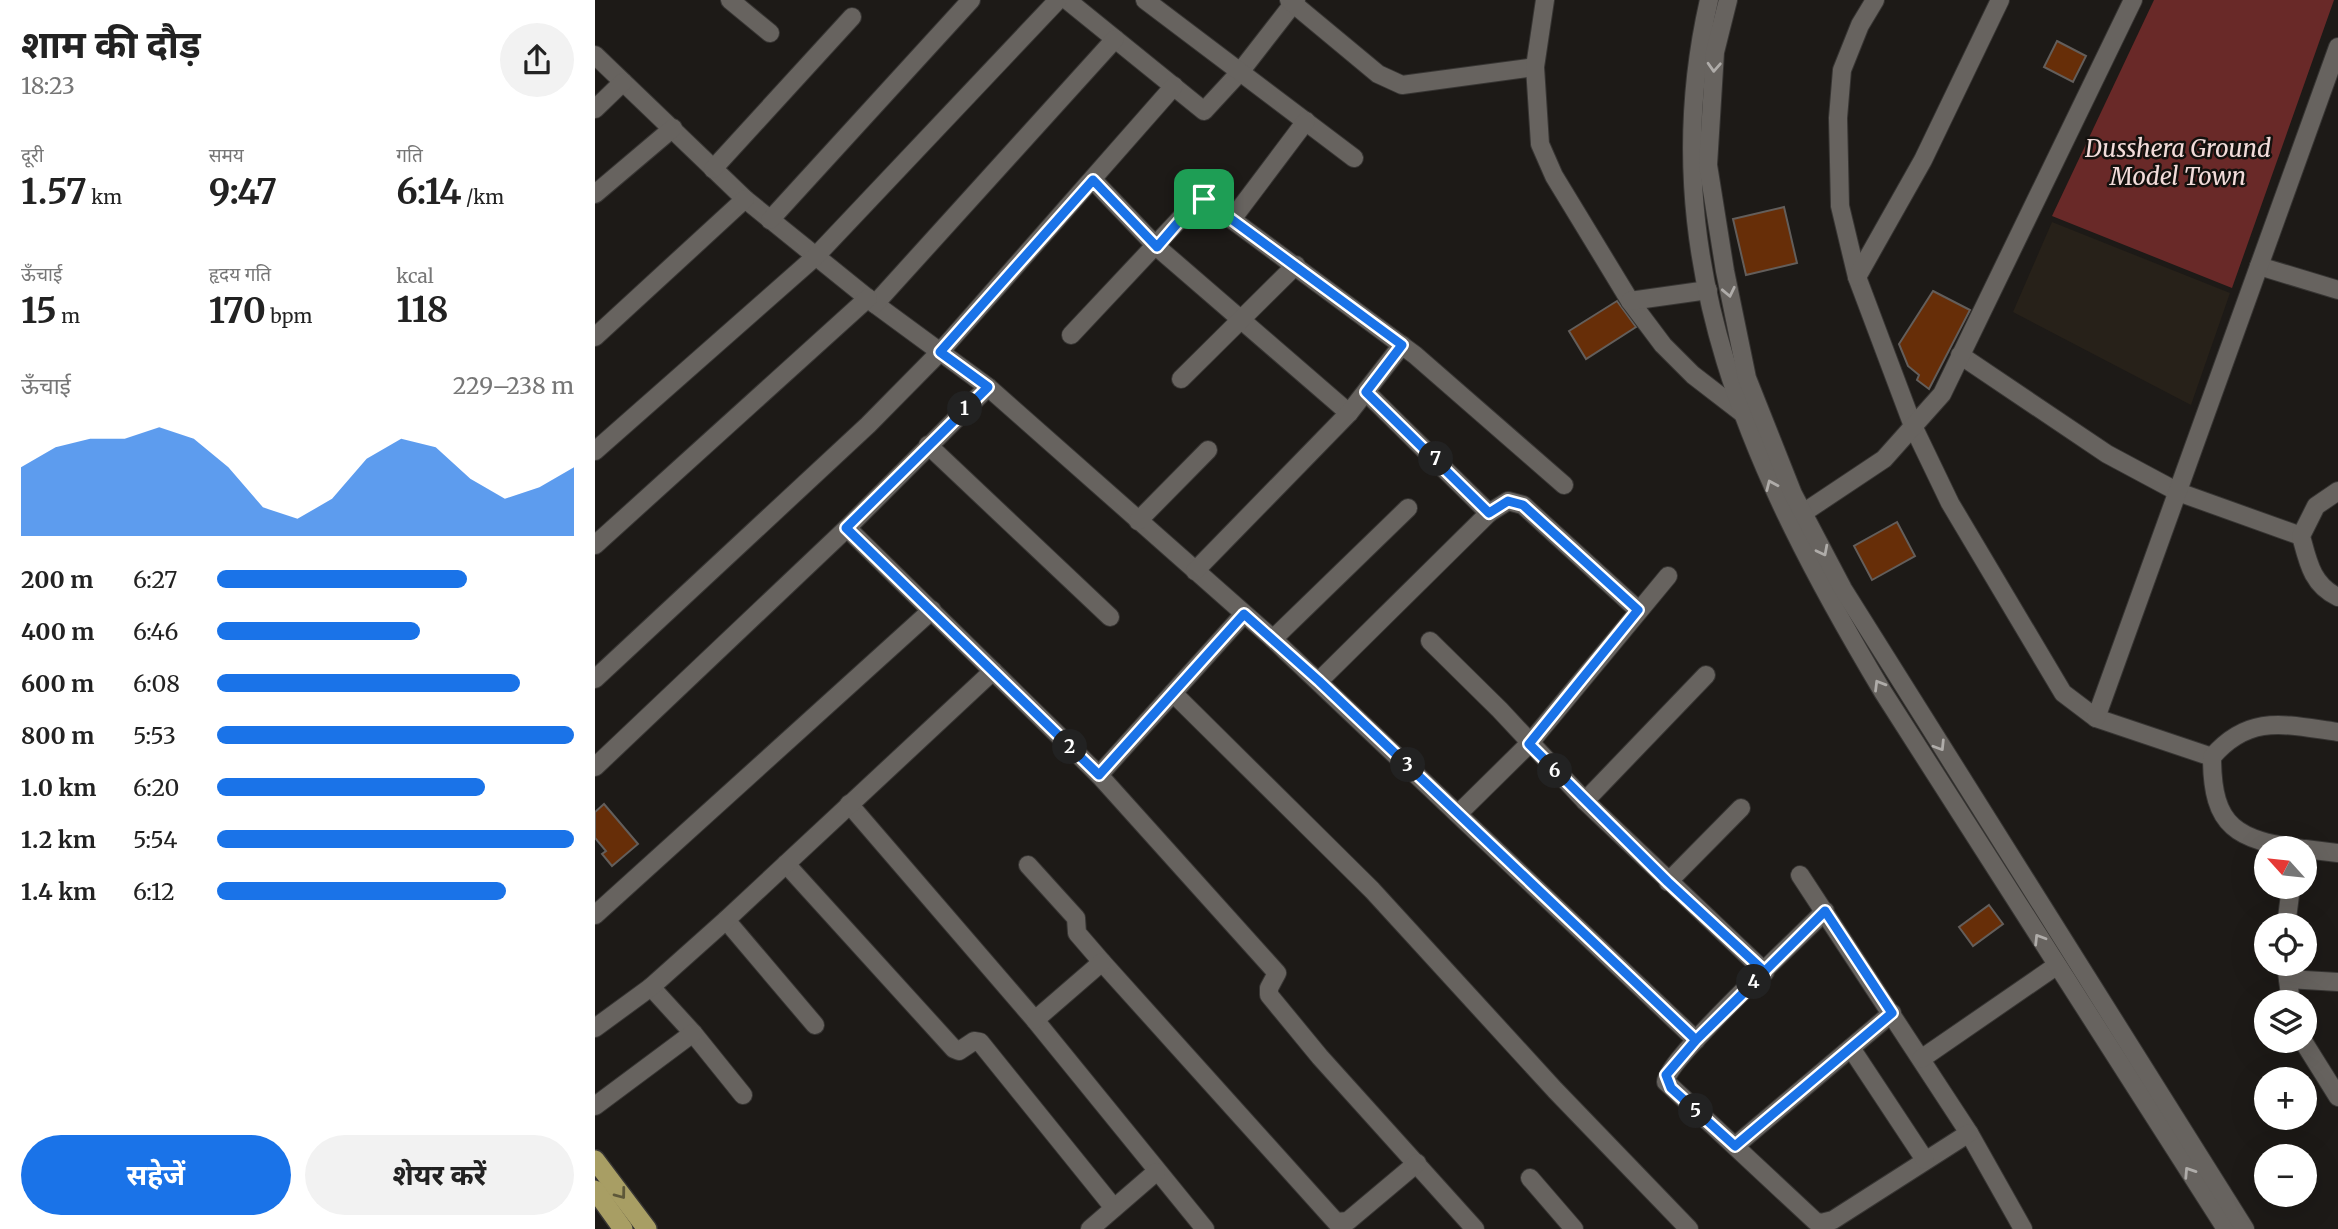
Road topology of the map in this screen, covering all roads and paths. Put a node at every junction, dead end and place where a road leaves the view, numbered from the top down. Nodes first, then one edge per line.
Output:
1 (730, 0) edge
2 (971, 0) edge
3 (1058, 0) edge
4 (1067, 0) edge
5 (1145, 0) edge
6 (1545, 0) edge
7 (1709, 0) edge
8 (1728, 0) edge
9 (1875, 0) edge
10 (2000, 0) edge
11 (2133, 0) edge
12 (1293, 1) edge
13 (852, 17) dead end
14 (770, 33) dead end
15 (1115, 39) junction
16 (2338, 47) edge
17 (595, 55) edge
18 (1535, 67) junction
19 (1240, 72) junction
20 (623, 82) junction
21 (1174, 86) junction
22 (595, 109) edge
23 (1306, 121) junction
24 (673, 128) junction
25 (1354, 158) dead end
26 (713, 169) junction
27 (1093, 180) junction
28 (595, 194) edge
29 (745, 199) junction
30 (1233, 218) junction
31 (770, 220) junction
32 (1157, 247) junction
33 (815, 257) junction
34 (1296, 265) junction
35 (2259, 266) junction
36 (1857, 277) junction
37 (1708, 290) junction
38 (2338, 290) edge
39 (871, 301) junction
40 (1630, 301) junction
41 (1242, 320) junction
42 (1071, 335) dead end
43 (595, 337) edge
44 (1402, 345) junction
45 (940, 352) junction
46 (1960, 355) junction
47 (1181, 379) dead end
48 (988, 387) junction
49 (1366, 392) junction
50 (1741, 412) junction
51 (1349, 413) junction
52 (1913, 426) junction
53 (928, 445) junction
54 (1208, 450) dead end
55 (595, 451) edge
56 (1564, 485) dead end
57 (2338, 491) edge
58 (2178, 492) junction
59 (1408, 508) dead end
60 (1489, 513) junction
61 (1803, 513) junction
62 (1138, 521) junction
63 (846, 528) junction
64 (2301, 536) junction
65 (595, 545) edge
66 (1195, 571) junction
67 (1668, 576) dead end
68 (2338, 597) edge
69 (932, 610) junction
70 (1638, 610) junction
71 (1244, 614) junction
72 (1111, 617) dead end
73 (1273, 639) junction
74 (1430, 641) dead end
75 (993, 671) junction
76 (1706, 675) dead end
77 (595, 679) edge
78 (1319, 681) junction
79 (1173, 692) junction
80 (2096, 718) junction
81 (2338, 732) edge
82 (1529, 744) junction
83 (2212, 757) junction
84 (595, 766) edge
85 (1099, 775) junction
86 (1585, 801) junction
87 (849, 804) junction
88 (1741, 808) dead end
89 (1459, 813) junction
90 (2254, 837) edge
91 (2317, 851) edge
92 (2338, 853) edge
93 (786, 864) junction
94 (1028, 865) dead end
95 (1800, 875) dead end
96 (1668, 882) junction
97 (1825, 911) junction
98 (595, 915) edge
99 (726, 920) junction
100 (1103, 962) junction
101 (2056, 966) junction
102 (1765, 972) junction
103 (2307, 976) edge
104 (2338, 982) edge
105 (651, 988) junction
106 (1892, 1013) junction
107 (1035, 1020) junction
108 (815, 1025) dead end
109 (595, 1028) edge
110 (693, 1033) junction
111 (1696, 1040) junction
112 (1851, 1048) junction
113 (2310, 1053) edge
114 (1921, 1059) junction
115 (743, 1095) dead end
116 (2338, 1097) edge
117 (595, 1106) edge
118 (1969, 1133) junction
119 (1735, 1146) junction
120 (595, 1160) edge
121 (1925, 1160) junction
122 (1417, 1163) junction
123 (1156, 1172) junction
124 (1530, 1178) dead end
125 (595, 1191) edge
126 (1114, 1208) junction
127 (617, 1227) edge
128 (647, 1229) edge
129 (1090, 1229) edge
130 (1205, 1229) edge
131 (1475, 1229) edge
132 (1574, 1229) edge
133 (1689, 1229) edge
134 (2023, 1229) edge
135 (2226, 1229) edge
136 (2245, 1229) edge

1 - 14 street
2 - 31 street
3 - 33 street
4 - 15 street
5 - 19 street
6 - 18 street
7 - 37 street
8 -> 61 street
9 - 36 street
10 - 36 street
11 - 46 street
12 - 18 street
12 - 19 street
13 - 26 street
15 - 21 street
15 - 39 street
16 - 35 street
17 - 20 street
18 - 40 street
19 - 21 street
19 - 23 street
20 - 22 street
20 - 24 street
21 - 27 street
23 - 25 street
23 - 30 street
24 - 26 street
24 - 28 street
26 - 29 street
27 - 32 street
27 - 45 street
29 - 31 street
29 - 43 street
30 - 32 street
30 - 34 street
31 - 33 street
32 - 41 street
32 - 42 street
33 - 39 street
33 - 55 street
34 - 41 street
34 - 44 street
35 - 38 street
35 - 58 street
36 - 52 street
37 - 40 street
37 - 50 street
39 - 45 street
39 - 65 street
40 - 50 street
41 - 47 street
41 - 51 street
44 - 49 street
44 - 56 street
45 - 48 street
45 - 77 street
46 - 52 street
46 - 58 street
48 - 53 street
48 - 62 street
49 - 51 street
49 - 60 street
101 -> 50 street
51 - 66 street
52 - 61 street
52 - 80 street
53 - 63 street
53 - 72 street
54 - 62 street
57 - 64 street
58 - 64 street
58 - 80 street
59 - 73 street
60 - 70 street
60 - 78 street
61 -> 136 street
62 - 66 street
63 - 69 street
63 - 84 street
64 - 68 street
66 - 71 street
67 - 70 street
69 - 75 street
69 - 98 street
70 - 82 street
71 - 73 street
71 - 79 street
73 - 78 street
74 - 82 street
75 - 85 street
75 - 87 street
76 - 86 street
78 - 89 street
79 - 85 street
79 - 133 street
80 - 83 street
81 - 83 street
82 - 86 street
82 - 89 street
83 - 90 street
85 - 122 street
86 - 96 street
87 - 93 street
87 - 107 street
88 - 96 street
89 - 111 street
91 - 92 street
93 - 99 street
93 - 126 street
94 - 100 street
95 - 97 street
96 - 102 street
97 - 102 street
97 - 106 street
99 - 105 street
99 - 108 street
100 - 107 street
100 - 122 street
101 - 114 street
135 -> 101 street
102 - 111 street
103 - 104 street
105 - 109 street
105 - 110 street
106 - 112 street
106 - 114 street
107 - 123 street
110 - 115 street
110 - 117 street
111 - 119 street
112 - 119 street
112 - 121 street
113 - 116 street
114 - 118 street
118 - 121 street
118 - 134 street
119 - 121 street
120 -> 128 highway
122 - 131 street
123 - 126 street
123 - 130 street
124 - 132 street
125 - 127 highway
126 - 129 street

